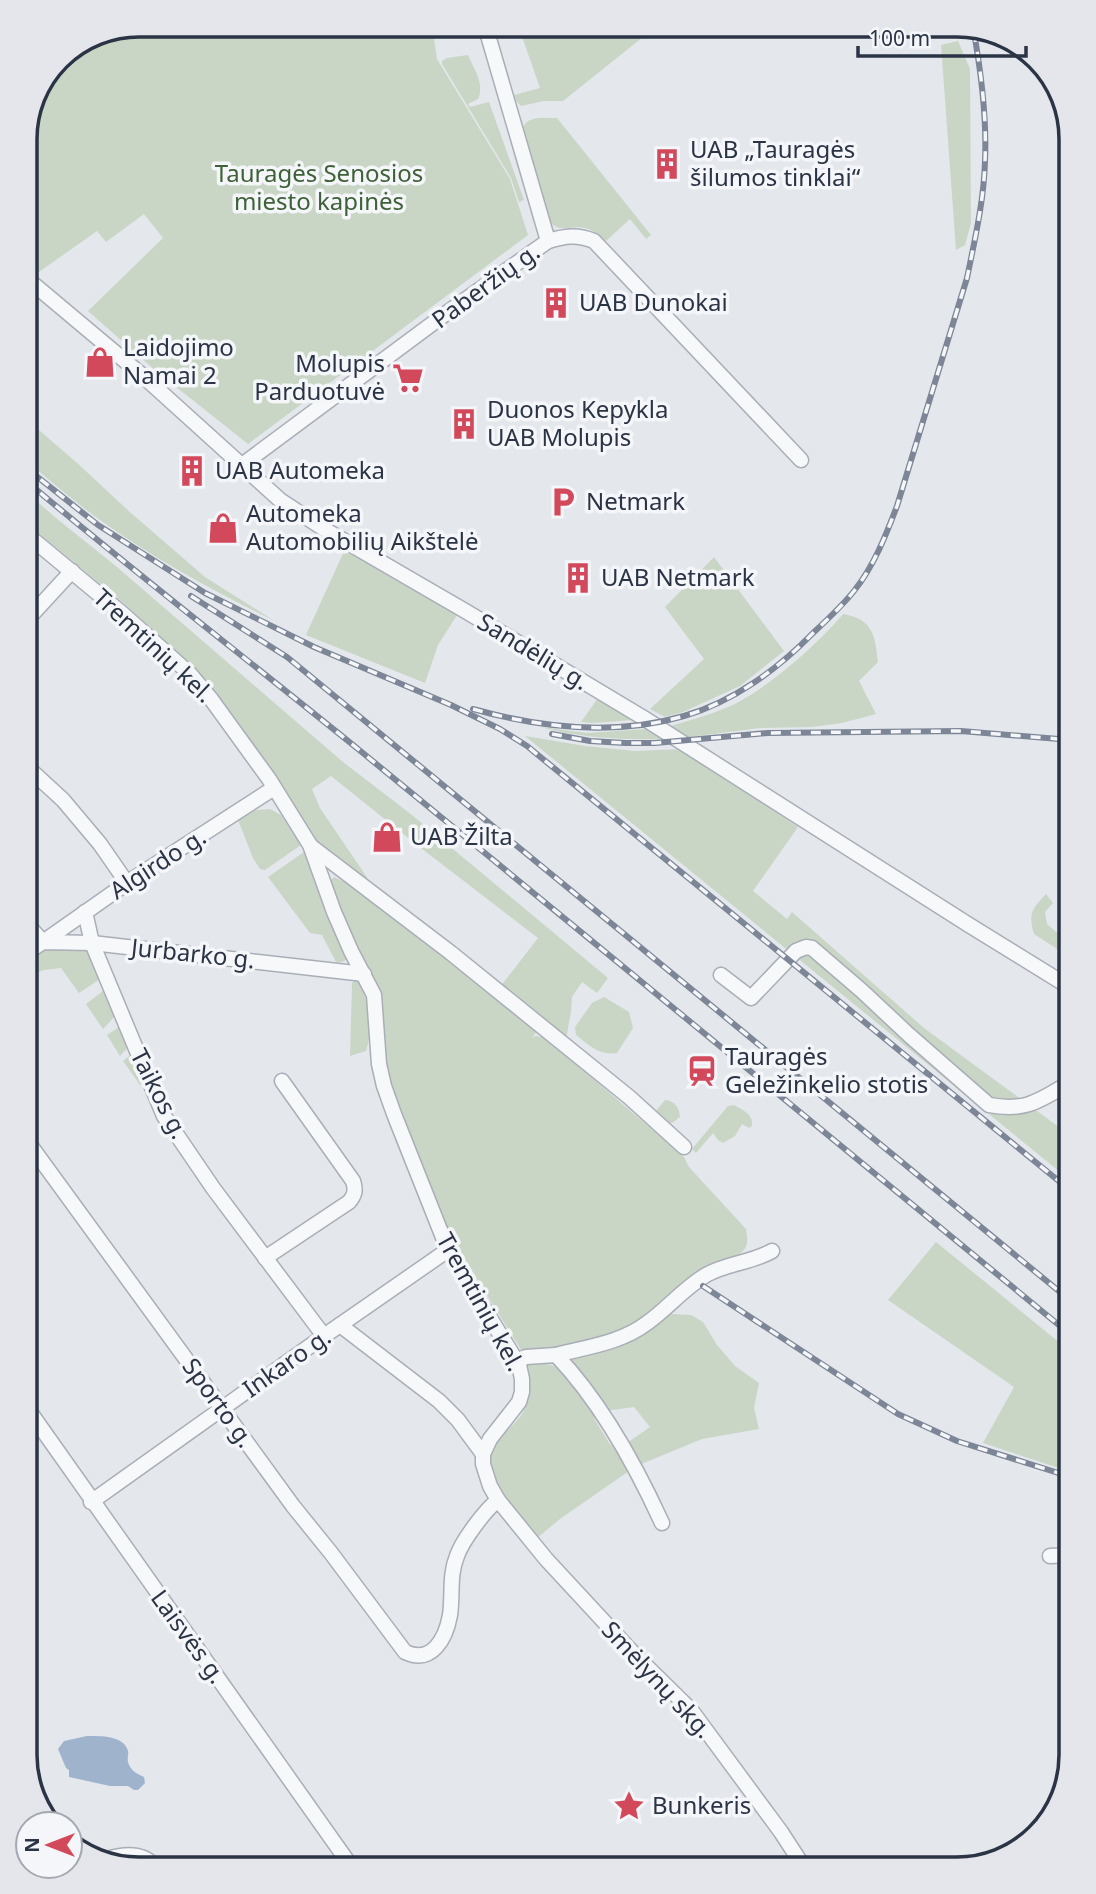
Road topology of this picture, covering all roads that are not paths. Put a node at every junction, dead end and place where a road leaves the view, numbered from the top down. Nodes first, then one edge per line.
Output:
1 (488, 37) edge
2 (548, 241) junction
3 (37, 286) edge
4 (801, 460) dead end
5 (242, 465) junction
6 (37, 543) edge
7 (72, 571) junction
8 (37, 609) edge
9 (37, 776) edge
10 (274, 788) junction
11 (310, 845) junction
12 (342, 870) junction
13 (127, 883) junction
14 (324, 884) junction
15 (85, 912) junction
16 (37, 935) edge
17 (43, 942) junction
18 (92, 943) junction
19 (37, 946) edge
20 (364, 974) junction
21 (721, 975) dead end
22 (1059, 980) edge
23 (282, 1081) dead end
24 (1059, 1090) edge
25 (684, 1147) dead end
26 (37, 1156) edge
27 (448, 1250) junction
28 (772, 1251) dead end
29 (265, 1258) junction
30 (340, 1325) junction
31 (324, 1336) junction
32 (556, 1355) junction
33 (517, 1361) junction
34 (223, 1408) junction
35 (37, 1424) edge
36 (483, 1454) junction
37 (498, 1500) junction
38 (91, 1502) junction
39 (662, 1523) dead end
40 (1050, 1556) dead end
41 (1059, 1556) edge
42 (122, 1855) edge
43 (143, 1857) edge
44 (344, 1857) edge
45 (796, 1857) edge

1 - 2 street, Paberžių g.
2 - 4 street
2 - 5 street, Paberžių g.
3 - 5 street, Sandėlių g.
5 - 22 street, Sandėlių g.
6 - 7 street, Tremtinių kel.
7 - 8 street
7 - 10 street, Tremtinių kel.
9 - 13 street
10 - 11 street, Tremtinių kel.
10 - 13 street, Algirdo g.
11 - 12 street, Tremtinių kel.
11 - 14 street, Tremtinių kel.
12 - 14 street
12 - 25 street, Tremtinių kel.
13 - 15 street, Algirdo g.
14 - 20 street, Tremtinių kel.
15 - 17 street, Algirdo g.
15 - 18 street, Taikos g.
16 - 17 street
17 - 18 street, Jurbarko g.
17 - 19 street
18 - 20 street, Jurbarko g.
18 - 29 street, Taikos g.
20 - 27 street, Tremtinių kel.
21 - 24 street
23 - 29 street
26 - 34 street, Sporto g.
27 - 30 street, Inkaro g.
27 - 33 street, Tremtinių kel.
28 - 32 street
29 - 31 street, Taikos g.
30 - 31 street, Inkaro g.
30 - 36 street
31 - 34 street, Inkaro g.
32 - 33 street
32 - 39 street
33 - 36 street, Tremtinių kel.
34 - 37 street, Sporto g.
34 - 38 street, Inkaro g.
35 - 38 street, Laisvės g.
36 - 37 street
37 - 45 street, Smėlynų skg.
38 - 44 street, Laisvės g.
40 - 41 street
42 - 43 street

